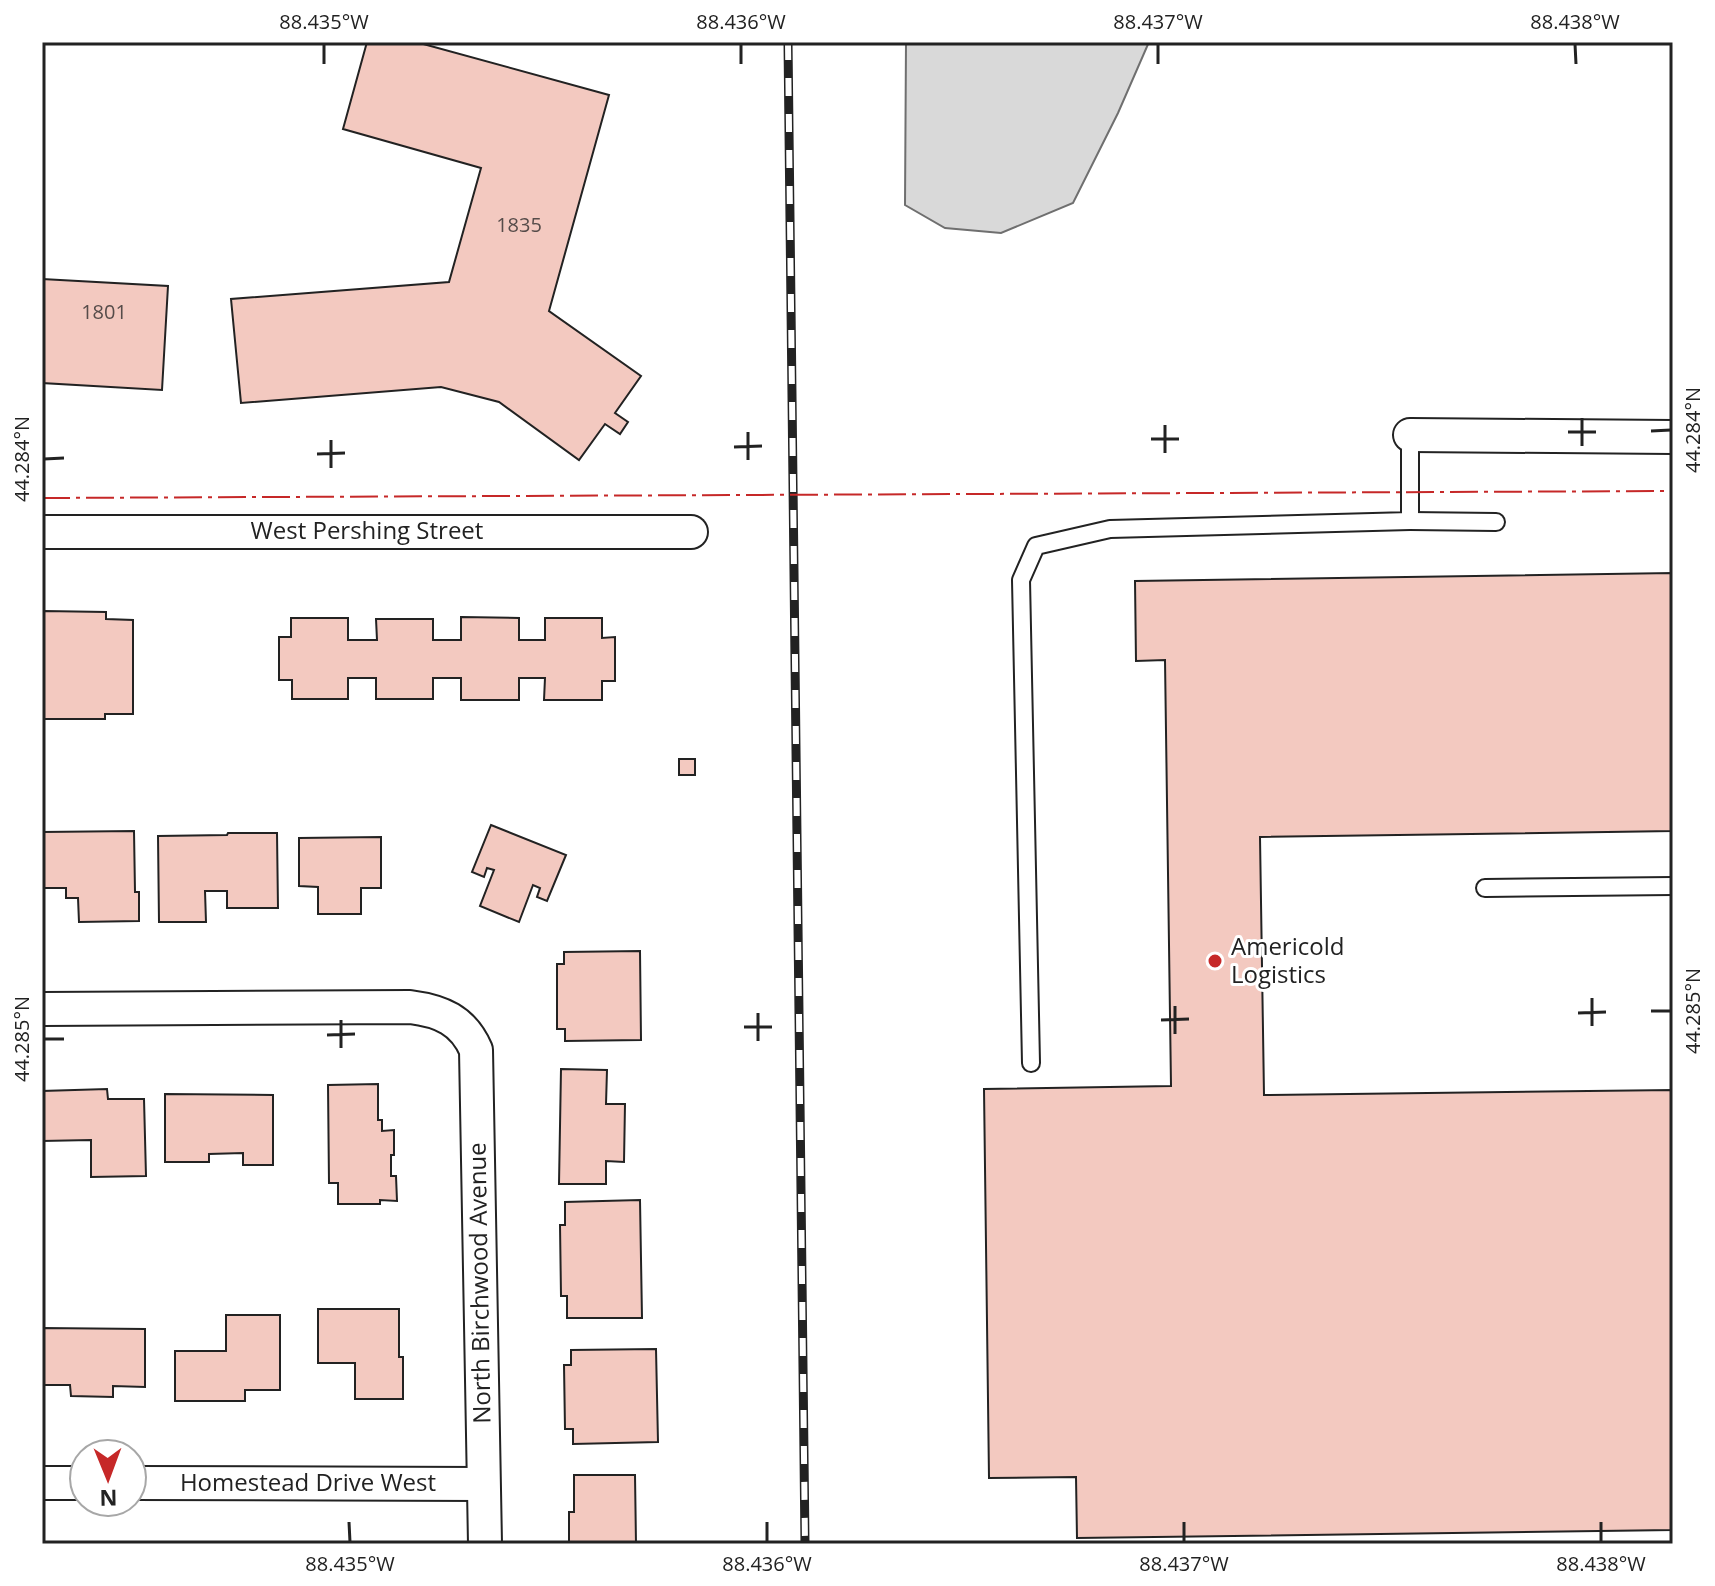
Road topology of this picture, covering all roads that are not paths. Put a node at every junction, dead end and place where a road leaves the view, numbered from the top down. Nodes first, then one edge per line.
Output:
1 (1410, 435) joint
2 (1673, 437) edge
3 (1410, 521) junction
4 (1496, 522) dead end
5 (42, 532) edge
6 (691, 532) dead end
7 (1673, 886) edge
8 (1485, 888) dead end
9 (42, 1009) edge
10 (1031, 1063) dead end
11 (42, 1483) edge
12 (68, 1483) edge
13 (148, 1483) edge
14 (483, 1484) junction
15 (485, 1544) edge

1 - 2 street
1 - 3 lane
3 - 4 lane
3 - 10 lane
5 - 6 street, West Pershing Street
7 - 8 lane
9 - 14 street, North Birchwood Avenue
11 - 12 street
13 - 14 street, Homestead Drive West
14 - 15 street, North Birchwood Avenue

